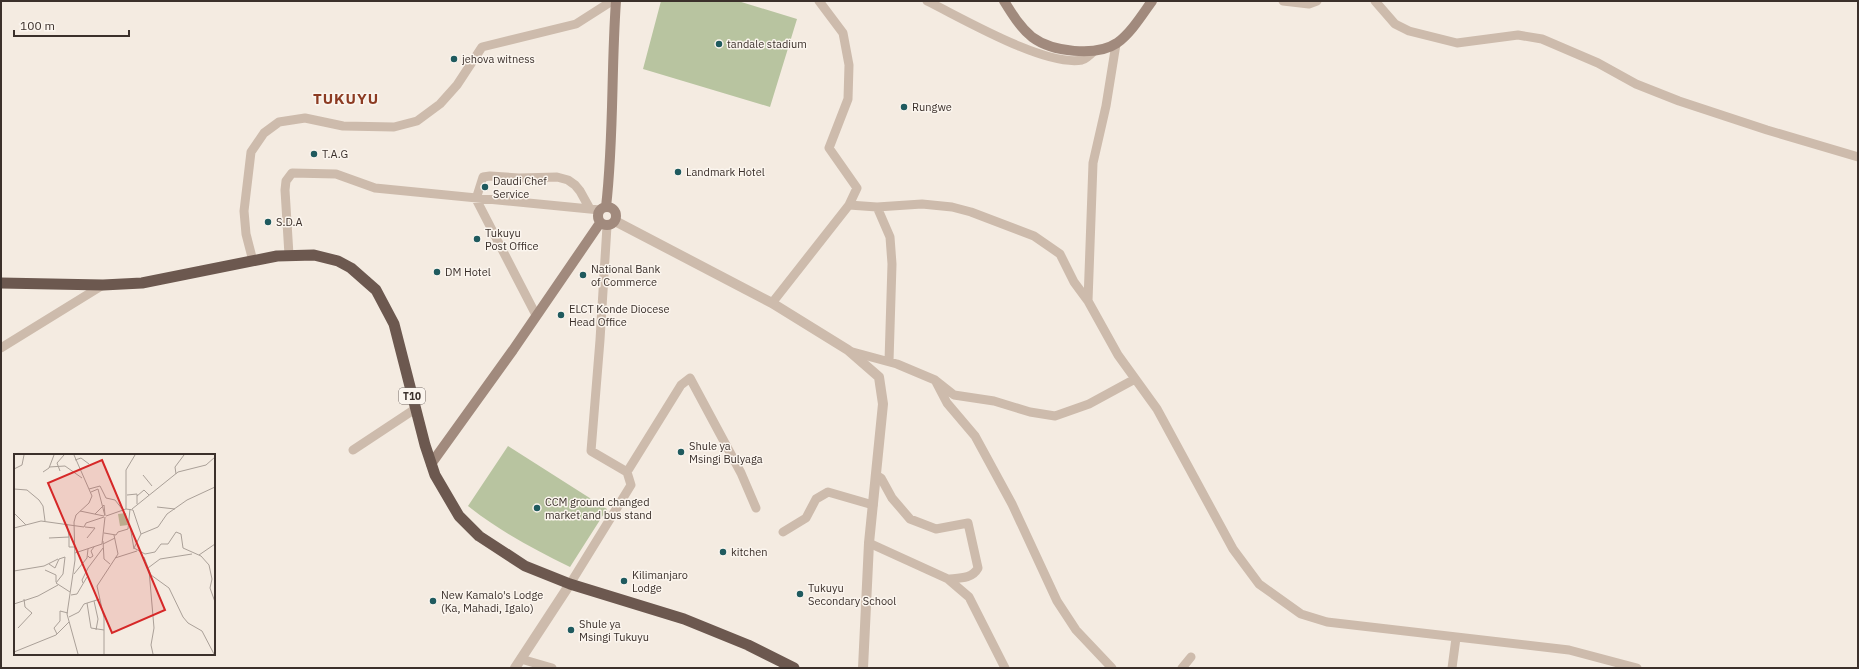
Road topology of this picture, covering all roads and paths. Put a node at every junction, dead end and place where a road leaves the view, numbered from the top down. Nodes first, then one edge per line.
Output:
1 (612, 1) edge
2 (616, 1) edge
3 (819, 1) edge
4 (927, 1) edge
5 (1004, 1) edge
6 (1152, 1) edge
7 (1283, 1) edge
8 (1317, 1) edge
9 (1375, 1) edge
10 (1116, 44) junction
11 (1094, 51) junction
12 (1858, 157) edge
13 (476, 199) junction
14 (849, 205) junction
15 (877, 207) junction
16 (599, 209) junction
17 (607, 223) junction
18 (289, 254) junction
19 (253, 261) junction
20 (1, 283) edge
21 (103, 285) junction
22 (1088, 300) junction
23 (772, 303) junction
24 (536, 315) junction
25 (1, 348) edge
26 (848, 350) junction
27 (889, 361) junction
28 (1135, 379) junction
29 (935, 380) junction
30 (415, 409) junction
31 (353, 450) dead end
32 (432, 464) junction
33 (627, 472) junction
34 (876, 475) junction
35 (873, 505) junction
36 (756, 508) dead end
37 (783, 532) dead end
38 (869, 543) junction
39 (948, 579) junction
40 (570, 584) junction
41 (1456, 638) junction
42 (1191, 657) dead end
43 (518, 664) edge
44 (552, 668) edge
45 (794, 668) edge
46 (863, 668) edge
47 (1005, 668) edge
48 (1112, 668) edge
49 (1182, 668) edge
50 (1452, 668) edge
51 (1637, 668) edge

1 - 19 street
2 - 16 main road
3 - 14 street
4 - 11 street
5 - 11 main road
6 - 10 main road
7 - 8 street
9 - 12 street
10 - 11 main road
10 - 22 street
13 - 16 street
13 - 16 street
13 - 18 street
13 - 24 street
14 - 15 street
14 - 23 street
15 - 22 street
15 - 27 street
16 - 17 main road
16 - 17 main road
17 - 23 street
17 - 24 main road
17 - 33 street
18 - 19 highway, T10
18 - 30 highway, T10
19 - 21 highway, T10
20 - 21 highway, T10
21 - 25 street
22 - 28 street
23 - 26 street
24 - 32 main road
26 - 27 street
26 - 34 street
27 - 29 street
28 - 29 street
28 - 41 street
29 - 48 street
30 - 31 street
30 - 32 highway, T10
32 - 40 highway, T10
33 - 36 street
33 - 40 street
34 - 35 street
34 - 39 street
35 - 37 street
35 - 38 street
38 - 39 street
38 - 46 street
39 - 47 street
40 - 43 street
40 - 45 highway, T10
41 - 50 street
41 - 51 street
42 - 49 street
43 - 44 street

